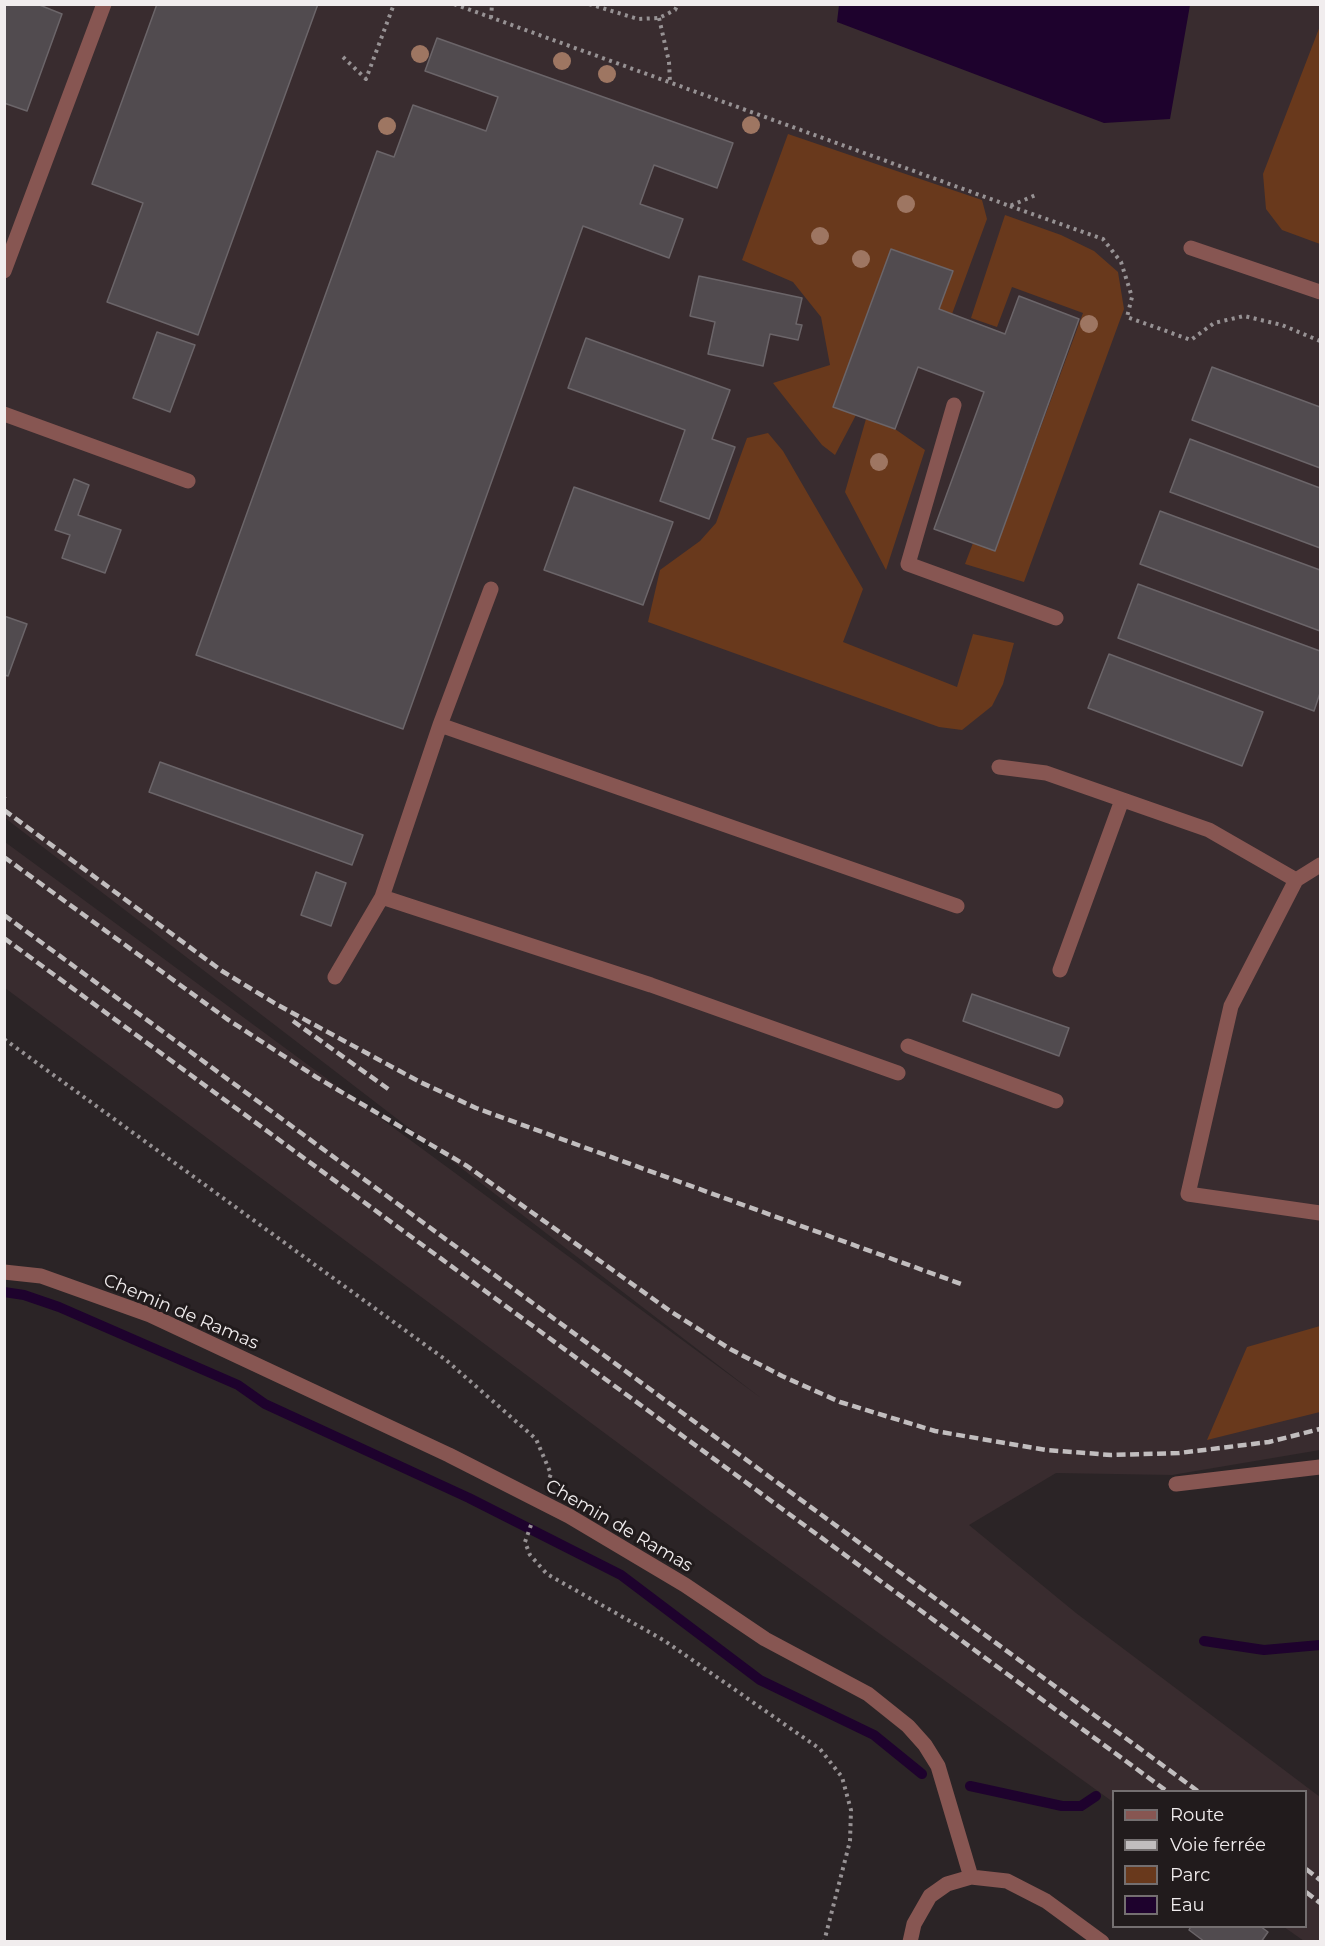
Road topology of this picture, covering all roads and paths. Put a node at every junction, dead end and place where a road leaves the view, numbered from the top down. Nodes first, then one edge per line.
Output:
1 (105, 4) edge
2 (394, 4) edge
3 (454, 4) edge
4 (492, 4) edge
5 (589, 4) edge
6 (678, 4) edge
7 (490, 18) junction
8 (659, 18) junction
9 (343, 57) dead end
10 (670, 83) junction
11 (1038, 194) dead end
12 (1010, 206) junction
13 (1191, 248) dead end
14 (4, 271) edge
15 (1320, 292) edge
16 (1320, 341) edge
17 (954, 405) dead end
18 (4, 414) edge
19 (188, 481) dead end
20 (492, 589) dead end
21 (1056, 618) dead end
22 (440, 725) junction
23 (999, 767) dead end
24 (1122, 800) junction
25 (1320, 865) edge
26 (1296, 880) junction
27 (382, 897) junction
28 (957, 906) dead end
29 (1060, 970) dead end
30 (335, 977) dead end
31 (4, 1039) edge
32 (908, 1046) dead end
33 (898, 1073) dead end
34 (1056, 1101) dead end
35 (1320, 1213) edge
36 (4, 1272) edge
37 (1320, 1467) edge
38 (1176, 1484) dead end
39 (538, 1502) junction
40 (971, 1877) junction
41 (824, 1941) edge
42 (910, 1941) edge
43 (1102, 1941) edge

1 - 14 street
2 - 9 path
3 - 7 path
4 - 7 path
5 - 8 path
6 - 8 path
7 - 10 path
8 - 10 path
10 - 12 path
11 - 12 path
12 - 16 path
13 - 15 street
17 - 21 street
18 - 19 street
20 - 22 street
22 - 27 street
22 - 28 street
23 - 24 street
24 - 26 street
24 - 29 street
25 - 26 street
26 - 35 street
27 - 30 street
27 - 33 street
31 - 39 path
32 - 34 street
36 - 39 street, Chemin de Ramas
37 - 38 street
39 - 40 street, Chemin de Ramas
39 - 41 path
40 - 42 street
40 - 43 street

